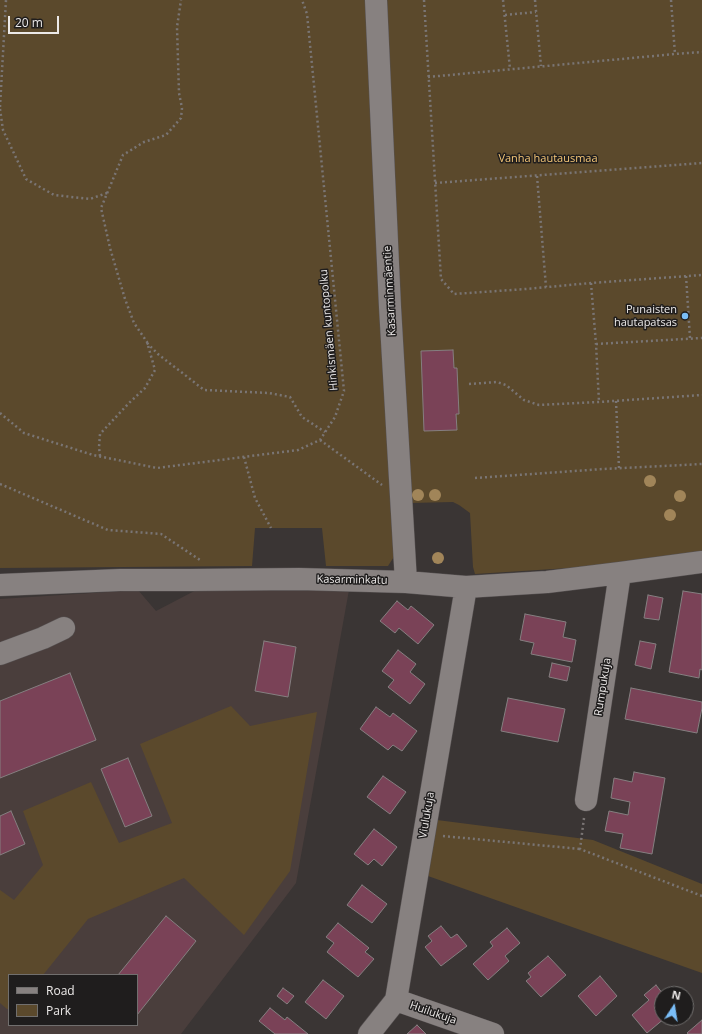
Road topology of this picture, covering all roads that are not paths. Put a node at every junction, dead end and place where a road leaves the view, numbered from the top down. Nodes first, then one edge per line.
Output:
1 (376, 0) edge
2 (702, 562) edge
3 (620, 573) junction
4 (406, 582) junction
5 (0, 585) edge
6 (466, 587) junction
7 (64, 628) dead end
8 (0, 654) edge
9 (586, 800) road end
10 (396, 1000) junction
11 (369, 1034) edge
12 (493, 1034) edge

1 - 4 street, Kasarminmäentie
2 - 3 street, Kasarminkatu
3 - 6 street, Kasarminkatu
3 - 9 street, Rumpukuja
4 - 5 street, Kasarminkatu
4 - 6 street, Kasarminkatu
6 - 10 street, Viulukuja
7 - 8 street
10 - 11 street, Viulukuja
10 - 12 street, Huilukuja

